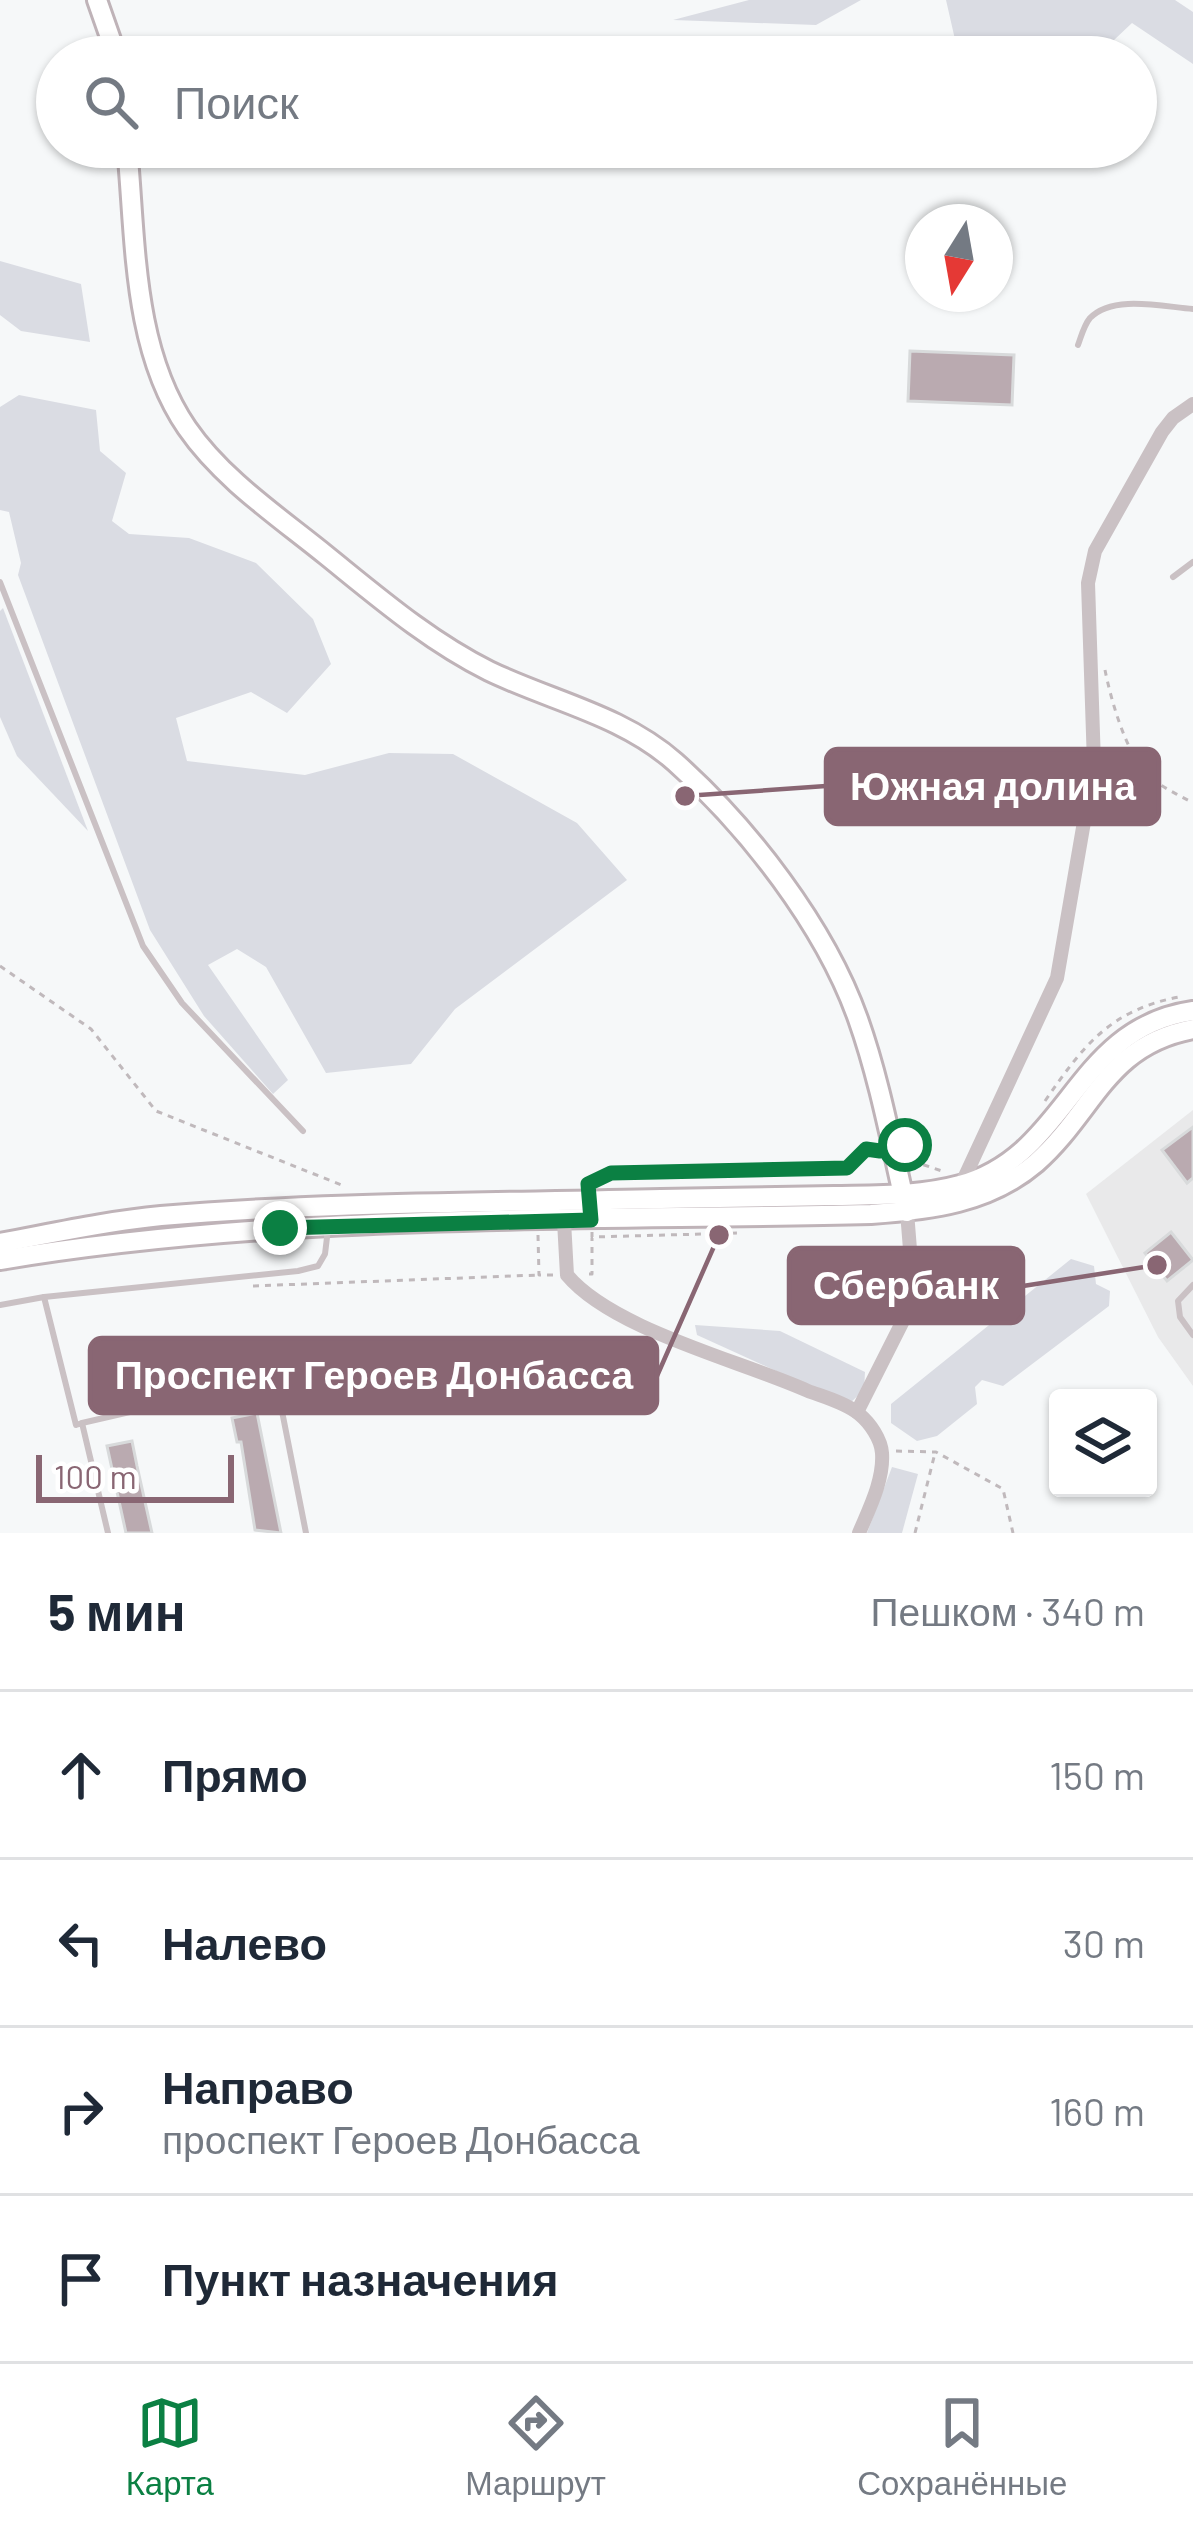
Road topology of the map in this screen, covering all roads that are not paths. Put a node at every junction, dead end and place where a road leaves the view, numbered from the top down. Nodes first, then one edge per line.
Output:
1 (97, 0) edge
2 (110, 36) edge
3 (129, 168) edge
4 (1193, 309) edge
5 (1078, 345) dead end
6 (1193, 404) edge
7 (1193, 562) edge
8 (1173, 577) dead end
9 (0, 582) edge
10 (1193, 1011) edge
11 (1193, 1029) edge
12 (303, 1131) dead end
13 (955, 1178) junction
14 (905, 1203) junction
15 (590, 1211) junction
16 (564, 1221) junction
17 (329, 1226) junction
18 (0, 1243) edge
19 (0, 1260) edge
20 (1193, 1285) edge
21 (44, 1297) junction
22 (0, 1305) edge
23 (1193, 1335) edge
24 (857, 1412) junction
25 (82, 1423) junction
26 (107, 1533) edge
27 (305, 1533) edge
28 (860, 1533) edge

1 - 2 street
3 - 14 street
4 - 5 lane
6 - 13 street
7 - 8 lane
9 - 12 lane
10 - 13 street
11 - 14 street
13 - 14 street
14 - 15 street
14 - 24 street
15 - 16 street
15 - 18 street
16 - 17 street
16 - 24 street
17 - 19 street
17 - 21 lane
20 - 23 lane
21 - 22 lane
21 - 25 lane
24 - 28 street
25 - 26 lane
25 - 27 lane

